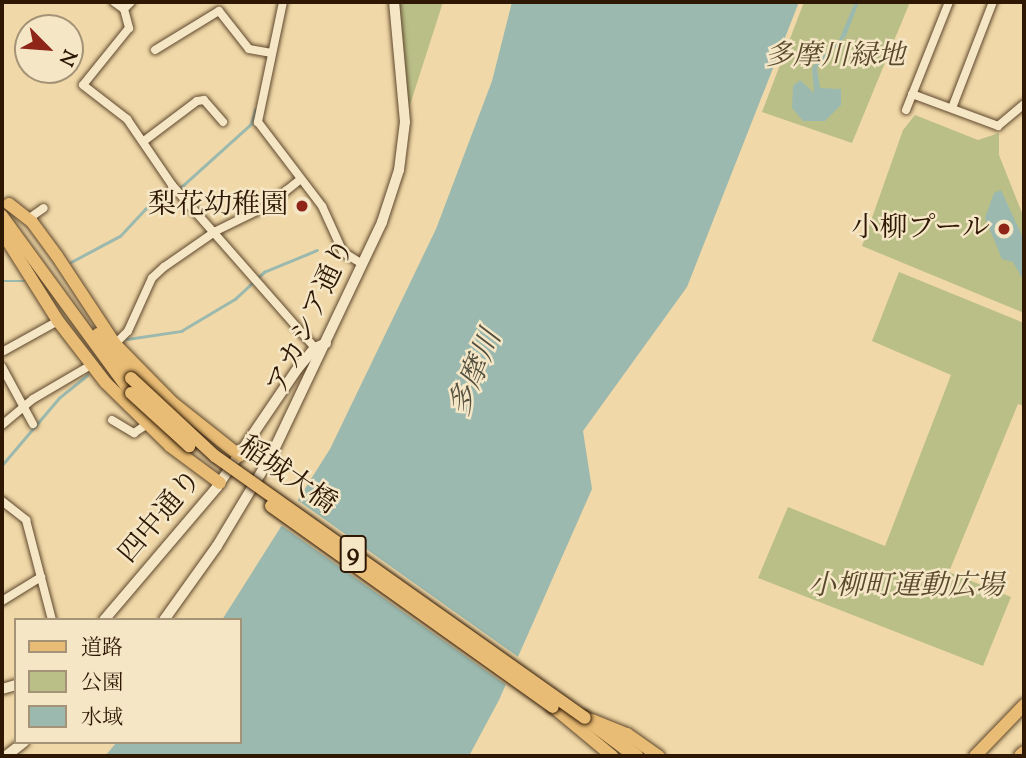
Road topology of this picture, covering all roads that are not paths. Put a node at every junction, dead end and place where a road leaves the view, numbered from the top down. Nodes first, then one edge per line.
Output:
1 (114, 2) edge
2 (131, 2) edge
3 (283, 2) edge
4 (394, 2) edge
5 (949, 2) edge
6 (993, 2) edge
7 (124, 9) junction
8 (155, 50) dead end
9 (272, 53) junction
10 (912, 94) junction
11 (1024, 104) edge
12 (952, 108) junction
13 (906, 110) dead end
14 (223, 122) dead end
15 (144, 141) junction
16 (301, 179) junction
17 (4, 203) edge
18 (44, 208) dead end
19 (2, 216) edge
20 (28, 219) junction
21 (2, 226) edge
22 (216, 231) junction
23 (2, 232) edge
24 (362, 264) junction
25 (58, 321) junction
26 (320, 346) junction
27 (2, 352) edge
28 (105, 357) junction
29 (2, 367) edge
30 (23, 407) junction
31 (112, 420) dead end
32 (33, 424) dead end
33 (2, 425) edge
34 (146, 425) junction
35 (213, 438) junction
36 (240, 456) junction
37 (189, 461) junction
38 (220, 483) junction
39 (2, 500) edge
40 (41, 577) junction
41 (2, 601) edge
42 (51, 618) edge
43 (106, 618) edge
44 (165, 618) edge
45 (1024, 705) edge
46 (582, 721) junction
47 (21, 744) edge
48 (6, 756) edge
49 (612, 756) edge
50 (636, 756) edge
51 (659, 756) edge
52 (975, 756) edge

1 - 7 street
2 - 7 street
3 - 9 street
4 - 24 street, アカシア通り
5 - 10 street
6 - 12 street
7 - 15 street
8 - 9 street
9 - 16 street
10 - 12 street
10 - 13 street
11 - 12 street
14 - 15 street
15 - 22 street
16 - 22 street
16 - 24 street
17 - 20 main road
17 - 28 main road, 9
18 - 20 street
19 - 28 main road, 9
20 - 28 main road
21 - 28 main road, 9
22 - 26 street
22 - 28 street
23 - 25 main road
24 - 26 street, アカシア通り
25 - 27 street
25 - 28 main road
26 - 36 street, 四中通り
26 - 44 street, アカシア通り
28 - 30 street
28 - 34 main road
28 - 35 main road
28 - 46 main road, 稲城大橋 / 9, bridge
28 - 46 main road, 稲城大橋 / 9, bridge
29 - 30 street
30 - 32 street
30 - 33 street
31 - 34 street
34 - 37 main road
35 - 36 main road
35 - 37 street
36 - 38 street, 四中通り
37 - 38 main road
38 - 43 street, 四中通り
39 - 40 street
40 - 41 street
40 - 42 street
45 - 52 main road
46 - 49 main road, 9
46 - 50 highway
46 - 51 main road, 9
47 - 48 street

